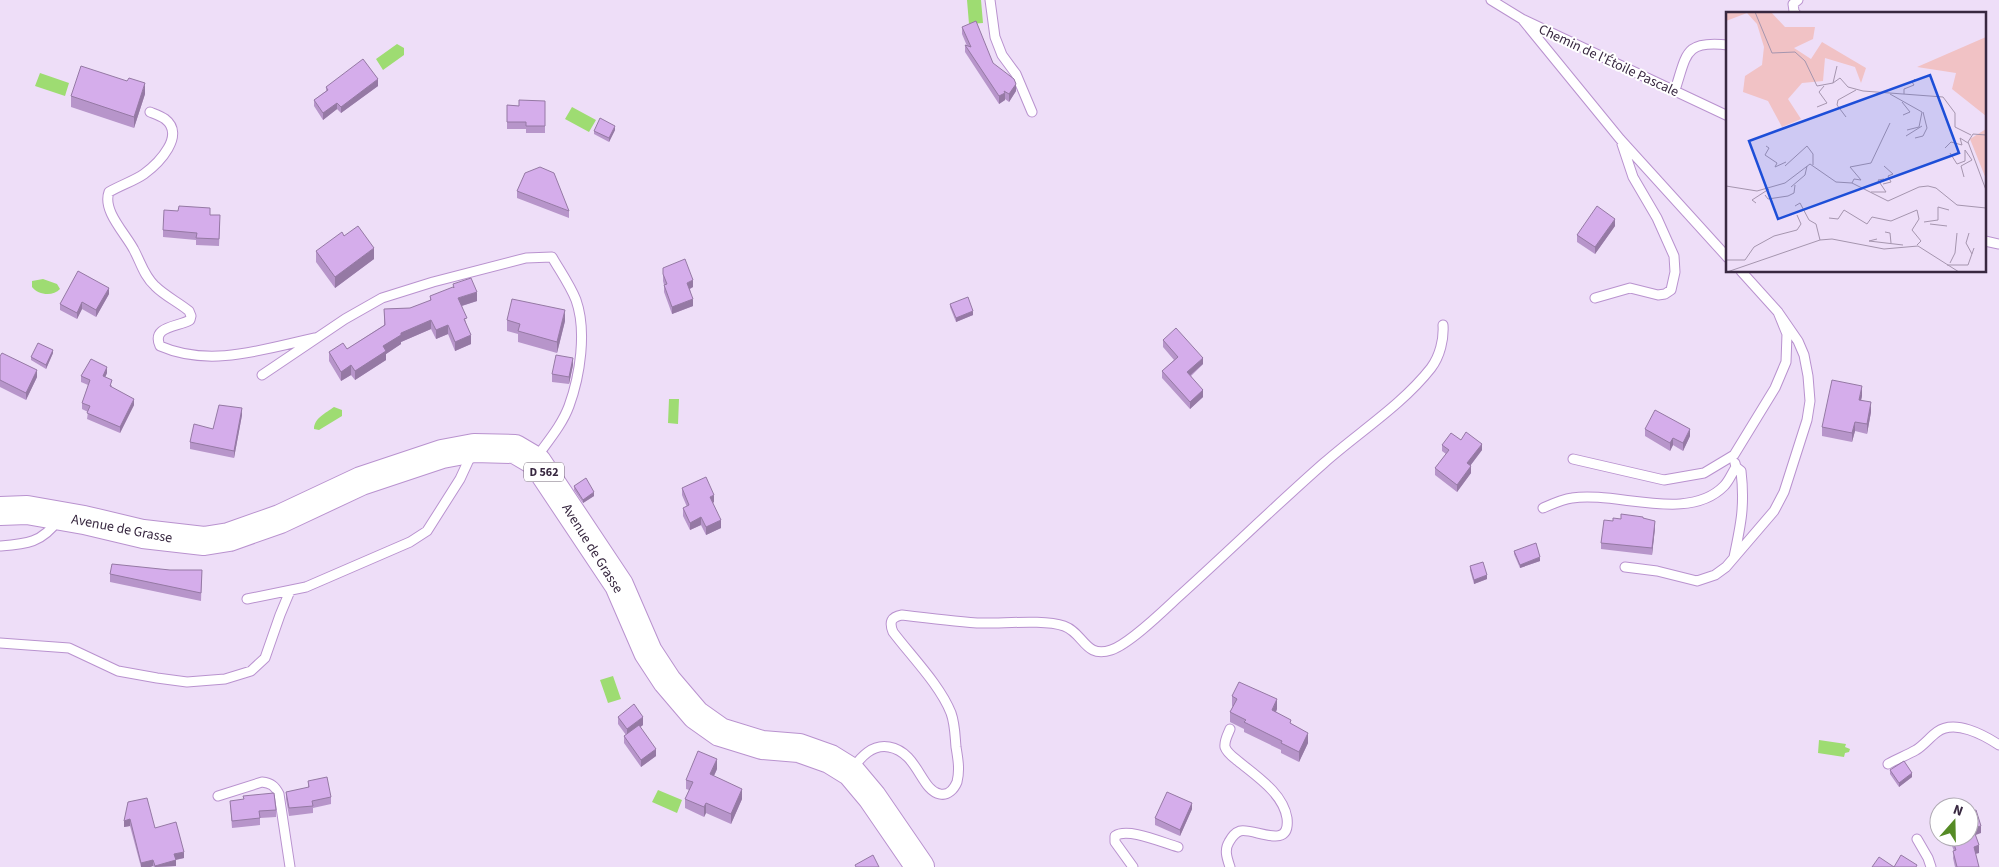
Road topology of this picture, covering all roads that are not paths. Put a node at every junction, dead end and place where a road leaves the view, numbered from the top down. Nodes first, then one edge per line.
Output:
1 (990, 0) edge
2 (1491, 0) edge
3 (1798, 0) edge
4 (1795, 12) edge
5 (1522, 19) junction
6 (1726, 44) edge
7 (1674, 90) junction
8 (150, 112) dead end
9 (1032, 112) dead end
10 (1726, 115) edge
11 (1620, 139) junction
12 (1986, 241) edge
13 (1999, 244) edge
14 (1726, 256) edge
15 (1742, 272) edge
16 (1595, 298) dead end
17 (1778, 312) junction
18 (1443, 325) dead end
19 (318, 337) junction
20 (262, 375) dead end
21 (474, 448) junction
22 (1734, 455) junction
23 (1573, 459) dead end
24 (534, 460) junction
25 (1736, 467) junction
26 (1543, 508) dead end
27 (0, 511) edge
28 (60, 516) junction
29 (0, 546) edge
30 (1734, 558) junction
31 (1625, 567) dead end
32 (290, 591) junction
33 (247, 599) dead end
34 (0, 643) edge
35 (1230, 729) dead end
36 (1999, 745) edge
37 (1888, 764) dead end
38 (851, 772) junction
39 (218, 796) dead end
40 (1917, 839) dead end
41 (1178, 847) dead end
42 (290, 867) edge
43 (920, 867) edge
44 (1133, 867) edge
45 (1230, 867) edge
46 (1931, 867) edge

1 - 9 lane
2 - 5 lane, Chemin de l'Étoile Pascale
3 - 4 lane
5 - 7 lane, Chemin de l'Étoile Pascale
5 - 11 lane
6 - 7 lane
7 - 10 lane, Chemin de l'Étoile Pascale
8 - 19 lane
11 - 14 lane
11 - 16 lane
12 - 13 lane
15 - 17 lane
17 - 22 lane
17 - 30 lane
18 - 38 lane
19 - 20 lane
19 - 24 lane
21 - 24 main road, Avenue de Grasse / D 562
21 - 28 main road, Avenue de Grasse / D 562
21 - 32 lane
22 - 23 lane
22 - 25 lane
24 - 38 main road, Avenue de Grasse / D 562
25 - 26 lane
25 - 30 lane
27 - 28 main road, Avenue de Grasse / D 562
28 - 29 lane
30 - 31 lane
32 - 33 lane
32 - 34 lane
35 - 45 lane
36 - 37 lane
38 - 43 main road, Avenue de Grasse / D 562
39 - 42 lane
40 - 46 lane
41 - 44 lane

